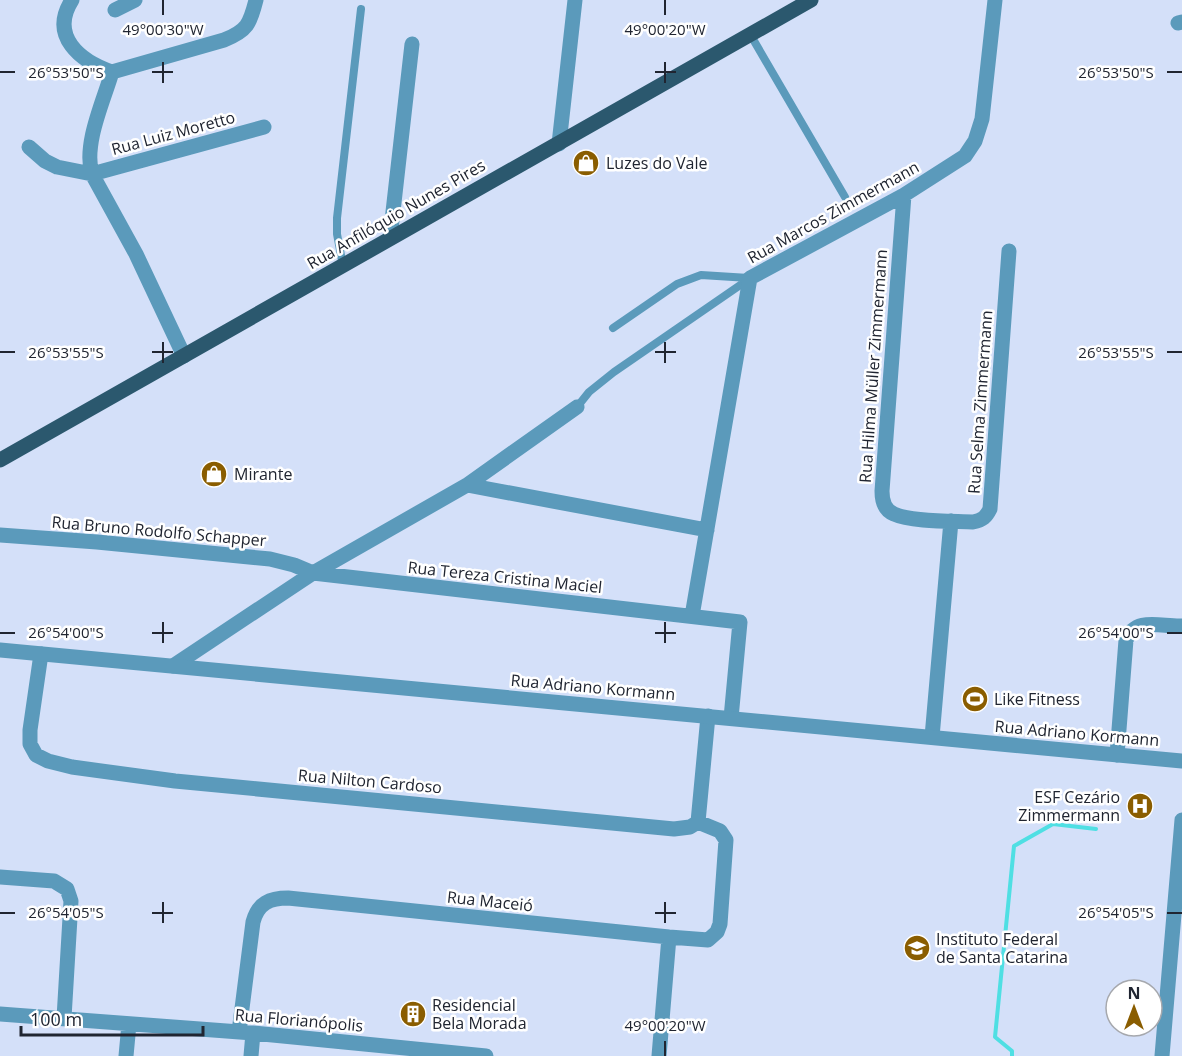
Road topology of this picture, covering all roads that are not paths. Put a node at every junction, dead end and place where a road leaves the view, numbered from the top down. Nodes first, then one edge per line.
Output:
1 (72, 0) edge
2 (135, 0) edge
3 (256, 0) edge
4 (575, 0) edge
5 (811, 0) edge
6 (994, 0) edge
7 (361, 9) dead end
8 (115, 10) dead end
9 (750, 34) junction
10 (412, 44) dead end
11 (112, 72) junction
12 (264, 127) dead end
13 (559, 144) junction
14 (29, 147) dead end
15 (92, 174) junction
16 (904, 195) junction
17 (845, 197) dead end
18 (390, 238) junction
19 (1009, 250) dead end
20 (343, 266) junction
21 (750, 278) junction
22 (613, 328) dead end
23 (184, 356) junction
24 (577, 407) joint
25 (0, 460) edge
26 (467, 485) junction
27 (951, 521) junction
28 (706, 530) junction
29 (0, 535) edge
30 (313, 573) junction
31 (692, 616) junction
32 (1182, 626) edge
33 (0, 651) edge
34 (41, 654) junction
35 (173, 666) junction
36 (708, 716) junction
37 (731, 718) junction
38 (932, 737) junction
39 (1117, 755) junction
40 (1182, 761) edge
41 (1182, 820) edge
42 (698, 822) junction
43 (0, 877) edge
44 (669, 938) junction
45 (0, 1014) edge
46 (64, 1018) junction
47 (129, 1024) junction
48 (246, 1033) junction
49 (364, 1050) edge
50 (126, 1056) edge
51 (251, 1056) edge
52 (486, 1056) edge
53 (659, 1056) edge
54 (1162, 1056) edge

1 - 11 street
2 - 8 street
3 - 11 street
4 - 13 street
5 - 9 main road, Rua Anfilóquio Nunes Pires
6 - 16 street, Rua Marcos Zimmermann
7 - 20 lane
9 - 13 main road, Rua Anfilóquio Nunes Pires
9 - 17 lane
10 - 18 street
11 - 15 street
12 - 15 street, Rua Luiz Moretto
13 - 18 main road, Rua Anfilóquio Nunes Pires
14 - 15 street
15 - 23 street
16 - 21 street, Rua Marcos Zimmermann
16 - 27 street, Rua Hilma Müller Zimmermann
18 - 20 main road, Rua Anfilóquio Nunes Pires
19 - 27 street, Rua Selma Zimmermann
20 - 23 main road, Rua Anfilóquio Nunes Pires
21 - 22 lane
21 - 24 lane
21 - 28 street, Rua Marcos Zimmermann
23 - 25 main road, Rua Anfilóquio Nunes Pires
24 - 26 street
26 - 28 street
26 - 30 street
27 - 38 street
28 - 31 street, Rua Marcos Zimmermann
29 - 30 street, Rua Bruno Rodolfo Schapper
30 - 31 street, Rua Tereza Cristina Maciel
30 - 35 street
31 - 37 street, Rua Tereza Cristina Maciel
32 - 39 street
33 - 34 street, Rua Adriano Kormann
34 - 35 street, Rua Adriano Kormann
34 - 42 street, Rua Nilton Cardoso
35 - 36 street, Rua Adriano Kormann
36 - 37 street, Rua Adriano Kormann
36 - 42 street
37 - 38 street, Rua Adriano Kormann
38 - 39 street, Rua Adriano Kormann
39 - 40 street, Rua Adriano Kormann
41 - 54 street
42 - 44 street, Rua Maceió
43 - 46 street
44 - 48 street, Rua Maceió
44 - 53 street
45 - 46 street, Rua Florianópolis
46 - 47 street, Rua Florianópolis
47 - 48 street, Rua Florianópolis
47 - 50 street
48 - 49 street, Rua Florianópolis
48 - 51 street, Rua Maceió
49 - 52 street, Rua Florianópolis

